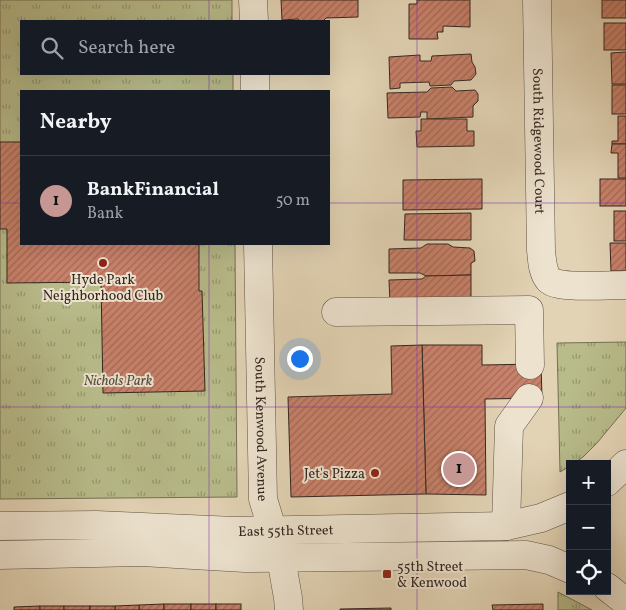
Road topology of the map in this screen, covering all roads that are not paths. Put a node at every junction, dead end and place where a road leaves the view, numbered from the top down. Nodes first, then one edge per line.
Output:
1 (254, 0) edge
2 (537, 0) edge
3 (254, 20) edge
4 (255, 75) edge
5 (255, 90) edge
6 (258, 245) edge
7 (626, 285) edge
8 (336, 312) dead end
9 (530, 365) dead end
10 (530, 398) dead end
11 (626, 464) edge
12 (611, 478) edge
13 (566, 508) edge
14 (0, 526) edge
15 (506, 526) junction
16 (272, 529) junction
17 (0, 555) edge
18 (281, 558) junction
19 (566, 567) edge
20 (611, 590) edge
21 (626, 602) edge
22 (289, 610) edge

1 - 3 street
2 - 7 street, South Ridgewood Court
4 - 5 street
6 - 16 street, South Kenwood Avenue
8 - 9 street
10 - 15 street
11 - 12 street
13 - 15 street, East 55th Street
14 - 16 street, East 55th Street
15 - 16 street, East 55th Street
16 - 18 street, South Kenwood Avenue
17 - 18 street, East 55th Street
18 - 19 street, East 55th Street
18 - 22 street, South Kenwood Avenue
20 - 21 street

